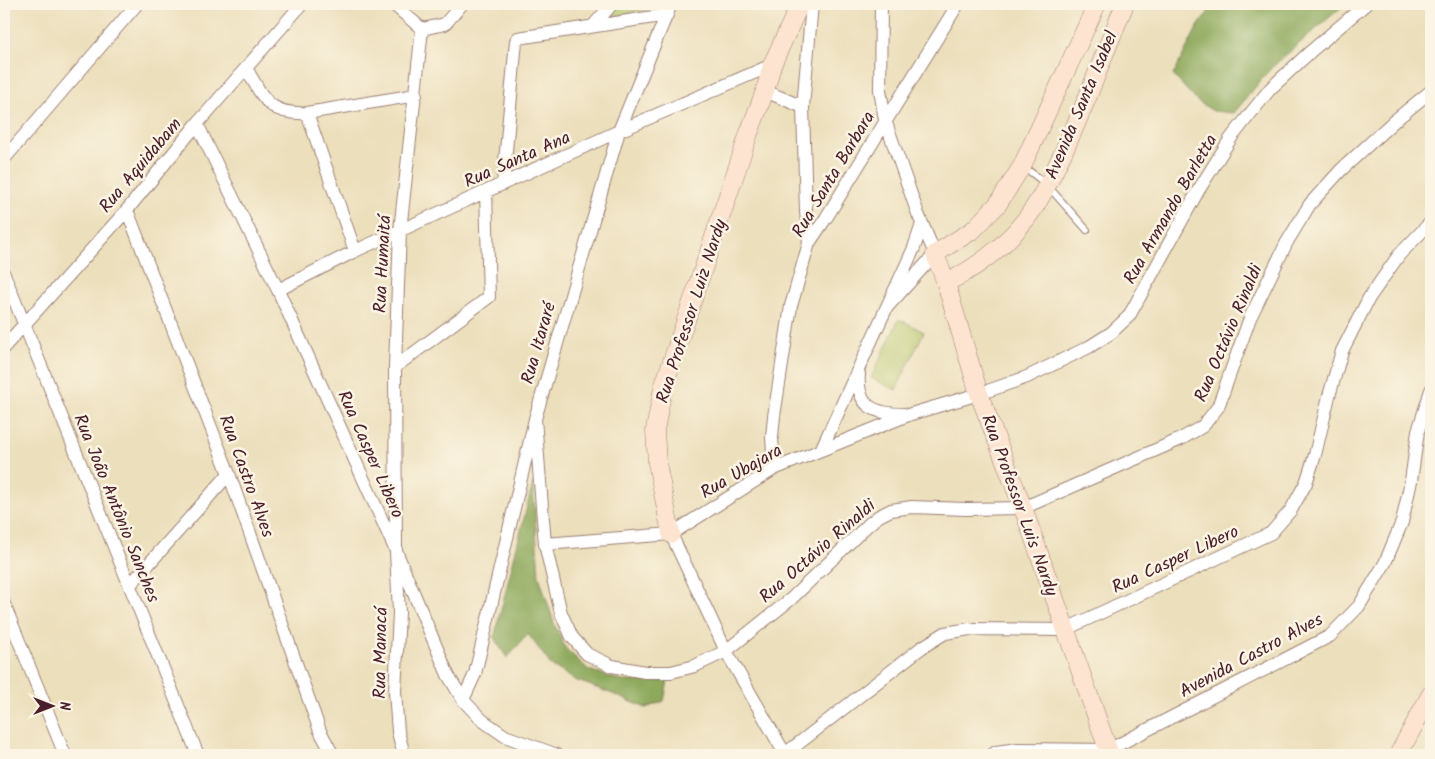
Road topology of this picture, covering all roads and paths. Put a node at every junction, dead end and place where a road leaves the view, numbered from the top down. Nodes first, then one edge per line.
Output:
1 (137, 4) edge
2 (302, 4) edge
3 (393, 4) edge
4 (462, 4) edge
5 (612, 4) edge
6 (800, 4) edge
7 (812, 4) edge
8 (881, 4) edge
9 (958, 4) edge
10 (1098, 4) edge
11 (1125, 4) edge
12 (1366, 4) edge
13 (669, 9) edge
14 (594, 26) junction
15 (422, 29) junction
16 (772, 65) junction
17 (246, 68) junction
18 (765, 91) junction
19 (1431, 91) edge
20 (416, 94) junction
21 (803, 107) junction
22 (306, 113) junction
23 (885, 120) junction
24 (197, 124) junction
25 (619, 131) junction
26 (4, 159) edge
27 (1022, 166) junction
28 (503, 184) junction
29 (1047, 185) junction
30 (486, 192) junction
31 (127, 210) junction
32 (1431, 222) edge
33 (922, 224) junction
34 (1087, 230) dead end
35 (400, 231) junction
36 (809, 243) junction
37 (355, 251) junction
38 (935, 254) junction
39 (4, 274) edge
40 (946, 283) junction
41 (278, 290) junction
42 (888, 306) junction
43 (24, 324) junction
44 (4, 347) edge
45 (860, 366) junction
46 (395, 367) junction
47 (1431, 390) edge
48 (979, 394) junction
49 (911, 414) junction
50 (535, 418) junction
51 (821, 450) junction
52 (774, 468) junction
53 (228, 474) junction
54 (1023, 508) junction
55 (671, 534) junction
56 (545, 544) junction
57 (396, 551) junction
58 (130, 585) junction
59 (4, 604) edge
60 (1064, 630) junction
61 (726, 651) junction
62 (1431, 694) edge
63 (463, 700) junction
64 (790, 753) edge
65 (1109, 753) edge
66 (1396, 754) edge
67 (65, 755) edge
68 (198, 755) edge
69 (333, 755) edge
70 (404, 755) edge
71 (557, 755) edge
72 (992, 755) edge

1 - 26 street
2 - 17 street, Rua Aquidabam
3 - 15 street
4 - 15 street
5 - 14 street
6 - 16 main road, Rua Professor Luiz Nardy
7 - 21 street
8 - 23 street
9 - 23 street, Rua Santa Barbara
10 - 27 main road, Avenida Santa Isabel
11 - 29 main road, Avenida Santa Isabel
12 - 48 street, Rua Armando Barletta
13 - 14 street
13 - 25 street, Rua Itararé
14 - 28 street
15 - 20 street, Rua Humaitá
16 - 18 main road, Rua Professor Luiz Nardy
16 - 25 street, Rua Santa Ana
17 - 22 street
17 - 24 street, Rua Aquidabam
18 - 21 street
18 - 55 main road, Rua Professor Luiz Nardy
19 - 54 street, Rua Octávio Rinaldi
20 - 22 street
20 - 35 street, Rua Humaitá
21 - 36 street
22 - 37 street
23 - 33 street
23 - 36 street, Rua Santa Barbara
24 - 31 street, Rua Aquidabam
24 - 41 street, Rua Casper Libero
25 - 28 street, Rua Santa Ana
25 - 50 street, Rua Itararé
27 - 29 lane
27 - 38 main road, Avenida Santa Isabel
28 - 30 street, Rua Santa Ana
29 - 34 lane
29 - 40 main road, Avenida Santa Isabel
30 - 35 street, Rua Santa Ana
30 - 46 street
31 - 43 street, Rua Aquidabam
31 - 53 street, Rua Castro Alves
32 - 60 street, Rua Casper Libero
33 - 38 street
33 - 42 street
35 - 37 street, Rua Santa Ana
35 - 46 street, Rua Humaitá
36 - 52 street, Rua Santa Barbara
37 - 41 street, Rua Santa Ana
38 - 40 main road, Rua Professor Luis Nardy
38 - 42 street
39 - 43 street, Rua João Antônio Sanches
40 - 48 main road, Rua Professor Luis Nardy
41 - 57 street, Rua Casper Libero
42 - 45 street
43 - 44 street, Rua Aquidabam
43 - 58 street, Rua João Antônio Sanches
45 - 49 street
45 - 51 street
46 - 57 street, Rua Humaitá
47 - 65 street, Avenida Castro Alves
48 - 49 street, Rua Ubajara
48 - 54 main road, Rua Professor Luis Nardy
49 - 51 street, Rua Ubajara
50 - 56 street, Rua Octávio Rinaldi
50 - 63 street, Rua Itararé
51 - 52 street, Rua Ubajara
52 - 55 street, Rua Ubajara
53 - 58 street
53 - 69 street, Rua Castro Alves
54 - 60 main road, Rua Professor Luis Nardy
54 - 61 street, Rua Octávio Rinaldi
55 - 56 street, Rua Ubajara
55 - 61 street, Rua Professor Luiz Nardy
56 - 61 street, Rua Octávio Rinaldi
57 - 63 street, Rua Casper Libero
57 - 70 street, Rua Manacá
58 - 68 street, Rua João Antônio Sanches
59 - 67 street
60 - 64 street, Rua Casper Libero
60 - 65 main road, Rua Professor Luis Nardy
61 - 64 street, Rua Professor Luiz Nardy
62 - 66 main road
63 - 71 street, Rua Casper Libero
65 - 72 street

